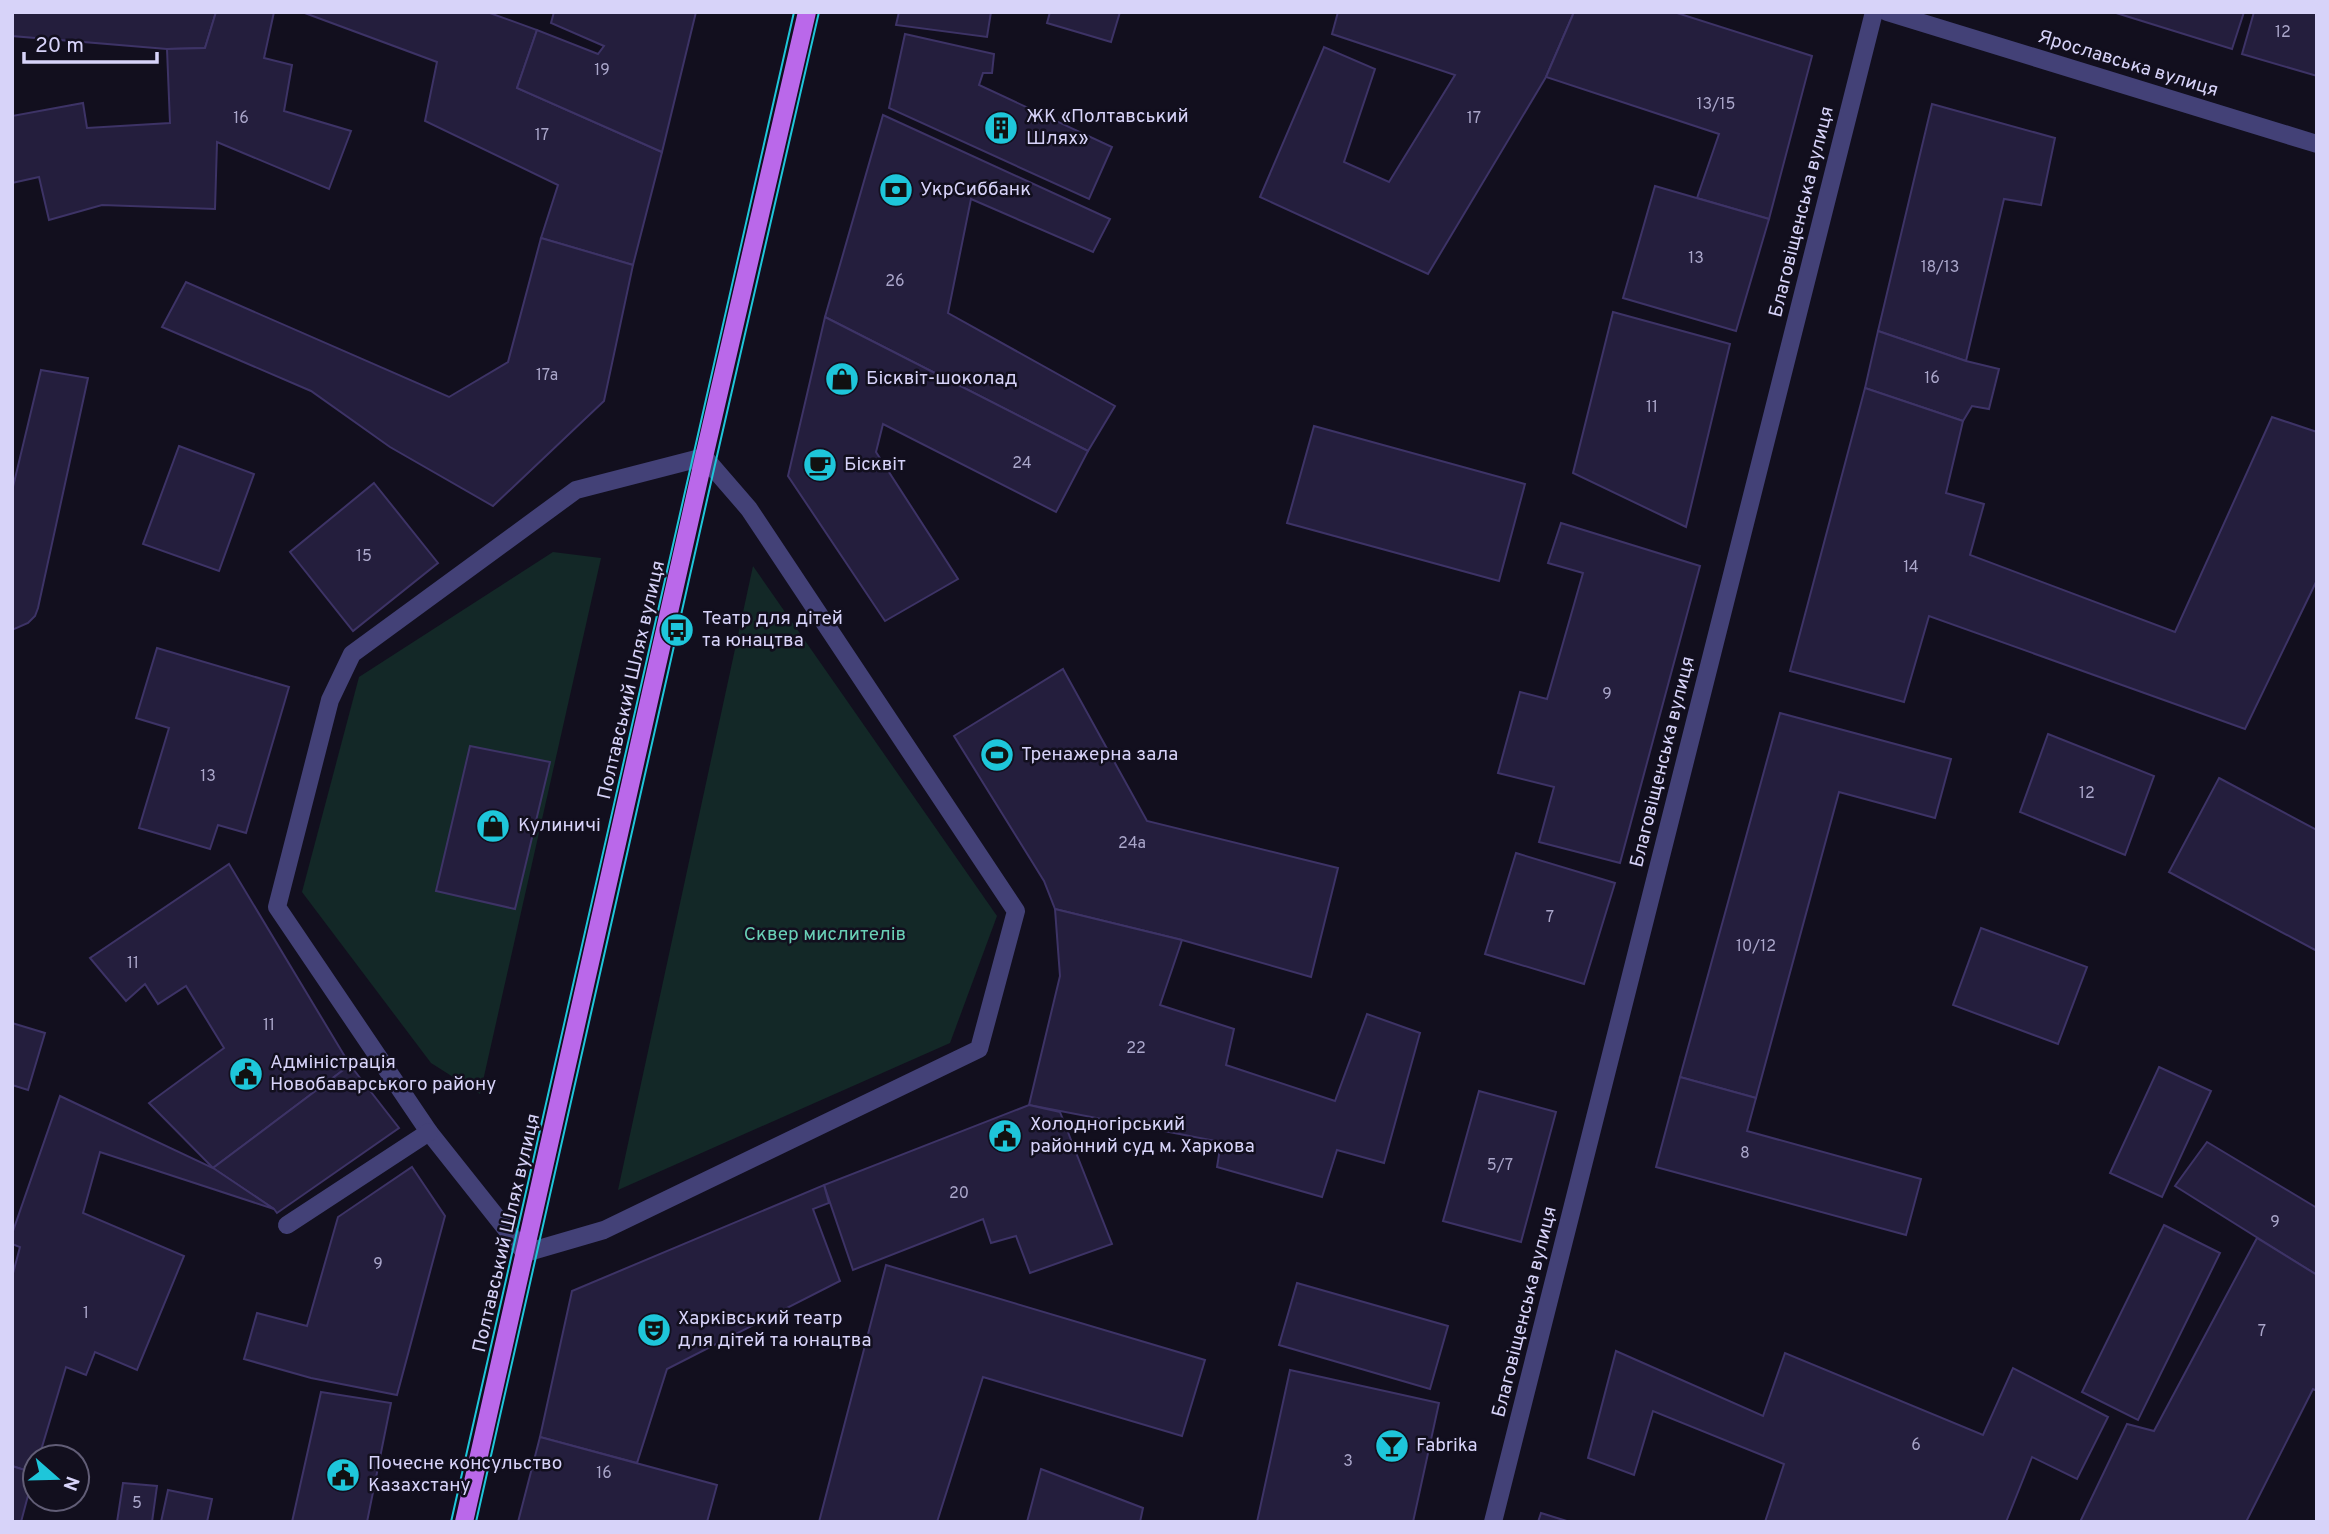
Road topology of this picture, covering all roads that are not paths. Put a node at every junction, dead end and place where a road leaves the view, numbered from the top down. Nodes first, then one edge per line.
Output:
1 (807, 12) edge
2 (1874, 12) edge
3 (1886, 12) edge
4 (2317, 144) edge
5 (704, 457) junction
6 (429, 1132) junction
7 (287, 1225) dead end
8 (524, 1253) junction
9 (464, 1522) edge
10 (1493, 1522) edge

1 - 5 main road, Полтавський Шлях вулиця
2 - 10 street, Благовіщенська вулиця
3 - 4 street, Ярославська вулиця
5 - 6 street
5 - 8 main road, Полтавський Шлях вулиця
5 - 8 street
6 - 7 street
6 - 8 street
8 - 9 main road, Полтавський Шлях вулиця

